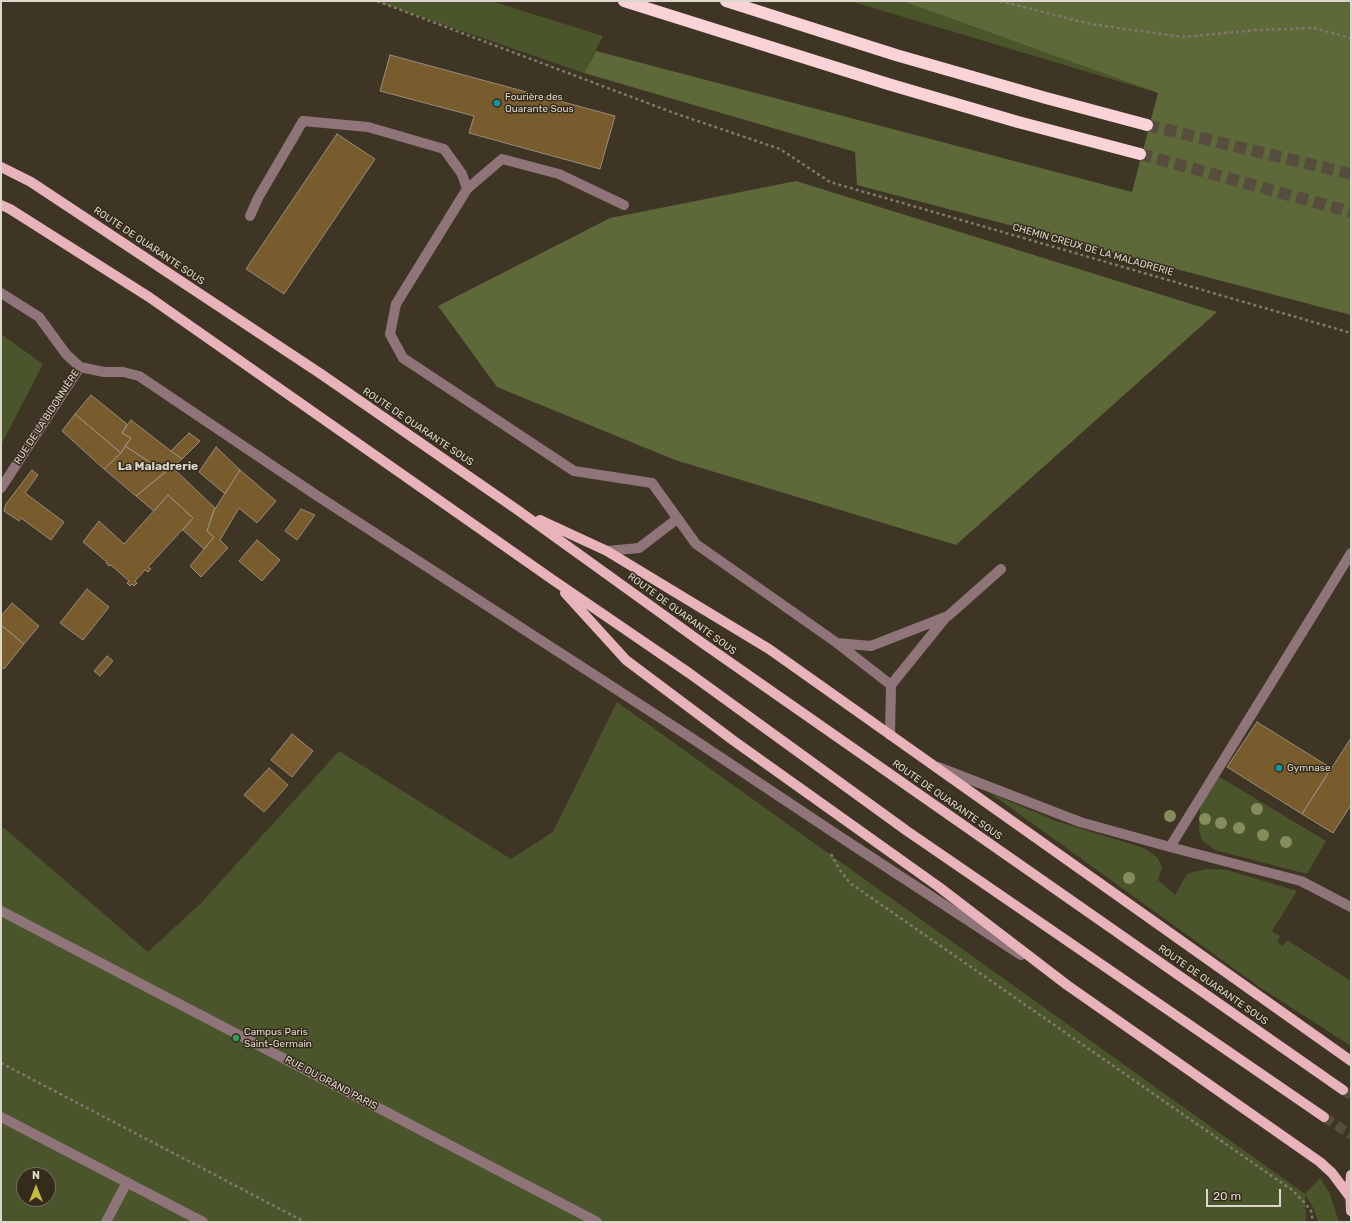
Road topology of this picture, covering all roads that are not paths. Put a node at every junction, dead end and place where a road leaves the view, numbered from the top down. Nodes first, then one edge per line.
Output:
1 (624, 1) edge
2 (726, 1) edge
3 (1147, 125) tunnel mouth
4 (1140, 154) tunnel mouth
5 (1, 167) edge
6 (467, 189) junction
7 (1, 205) edge
8 (624, 205) dead end
9 (250, 216) dead end
10 (1, 293) edge
11 (80, 367) junction
12 (1, 488) edge
13 (519, 511) junction
14 (677, 519) junction
15 (607, 551) junction
16 (1351, 553) edge
17 (1001, 569) dead end
18 (553, 580) junction
19 (948, 616) junction
20 (838, 643) junction
21 (891, 686) junction
22 (890, 735) junction
23 (929, 763) junction
24 (1170, 847) junction
25 (1351, 907) edge
26 (1, 911) edge
27 (1067, 985) junction
28 (1351, 1061) edge
29 (1343, 1090) tunnel mouth
30 (1, 1117) edge
31 (1324, 1117) tunnel mouth
32 (1351, 1175) edge
33 (127, 1182) junction
34 (1350, 1197) junction
35 (1351, 1211) edge
36 (106, 1222) edge
37 (202, 1222) edge
38 (597, 1222) edge

1 - 4 highway
2 - 3 highway
5 - 13 main road, ROUTE DE QUARANTE SOUS
6 - 8 street
6 - 9 street
6 - 14 street
7 - 18 main road
10 - 11 street
11 - 12 street, RUE DE LA BIDONNIÈRE
11 - 27 street
13 - 15 main road
13 - 29 main road, ROUTE DE QUARANTE SOUS
14 - 15 street
14 - 20 street
15 - 22 main road
16 - 24 street
17 - 19 street
18 - 27 main road
18 - 31 main road
19 - 20 street
19 - 21 street
20 - 21 street
21 - 22 street
22 - 23 main road
23 - 24 street
23 - 28 main road
24 - 25 street
26 - 38 street, RUE DU GRAND PARIS
27 - 34 main road
30 - 33 street
32 - 34 main road
33 - 36 street
33 - 37 street
34 - 35 main road

